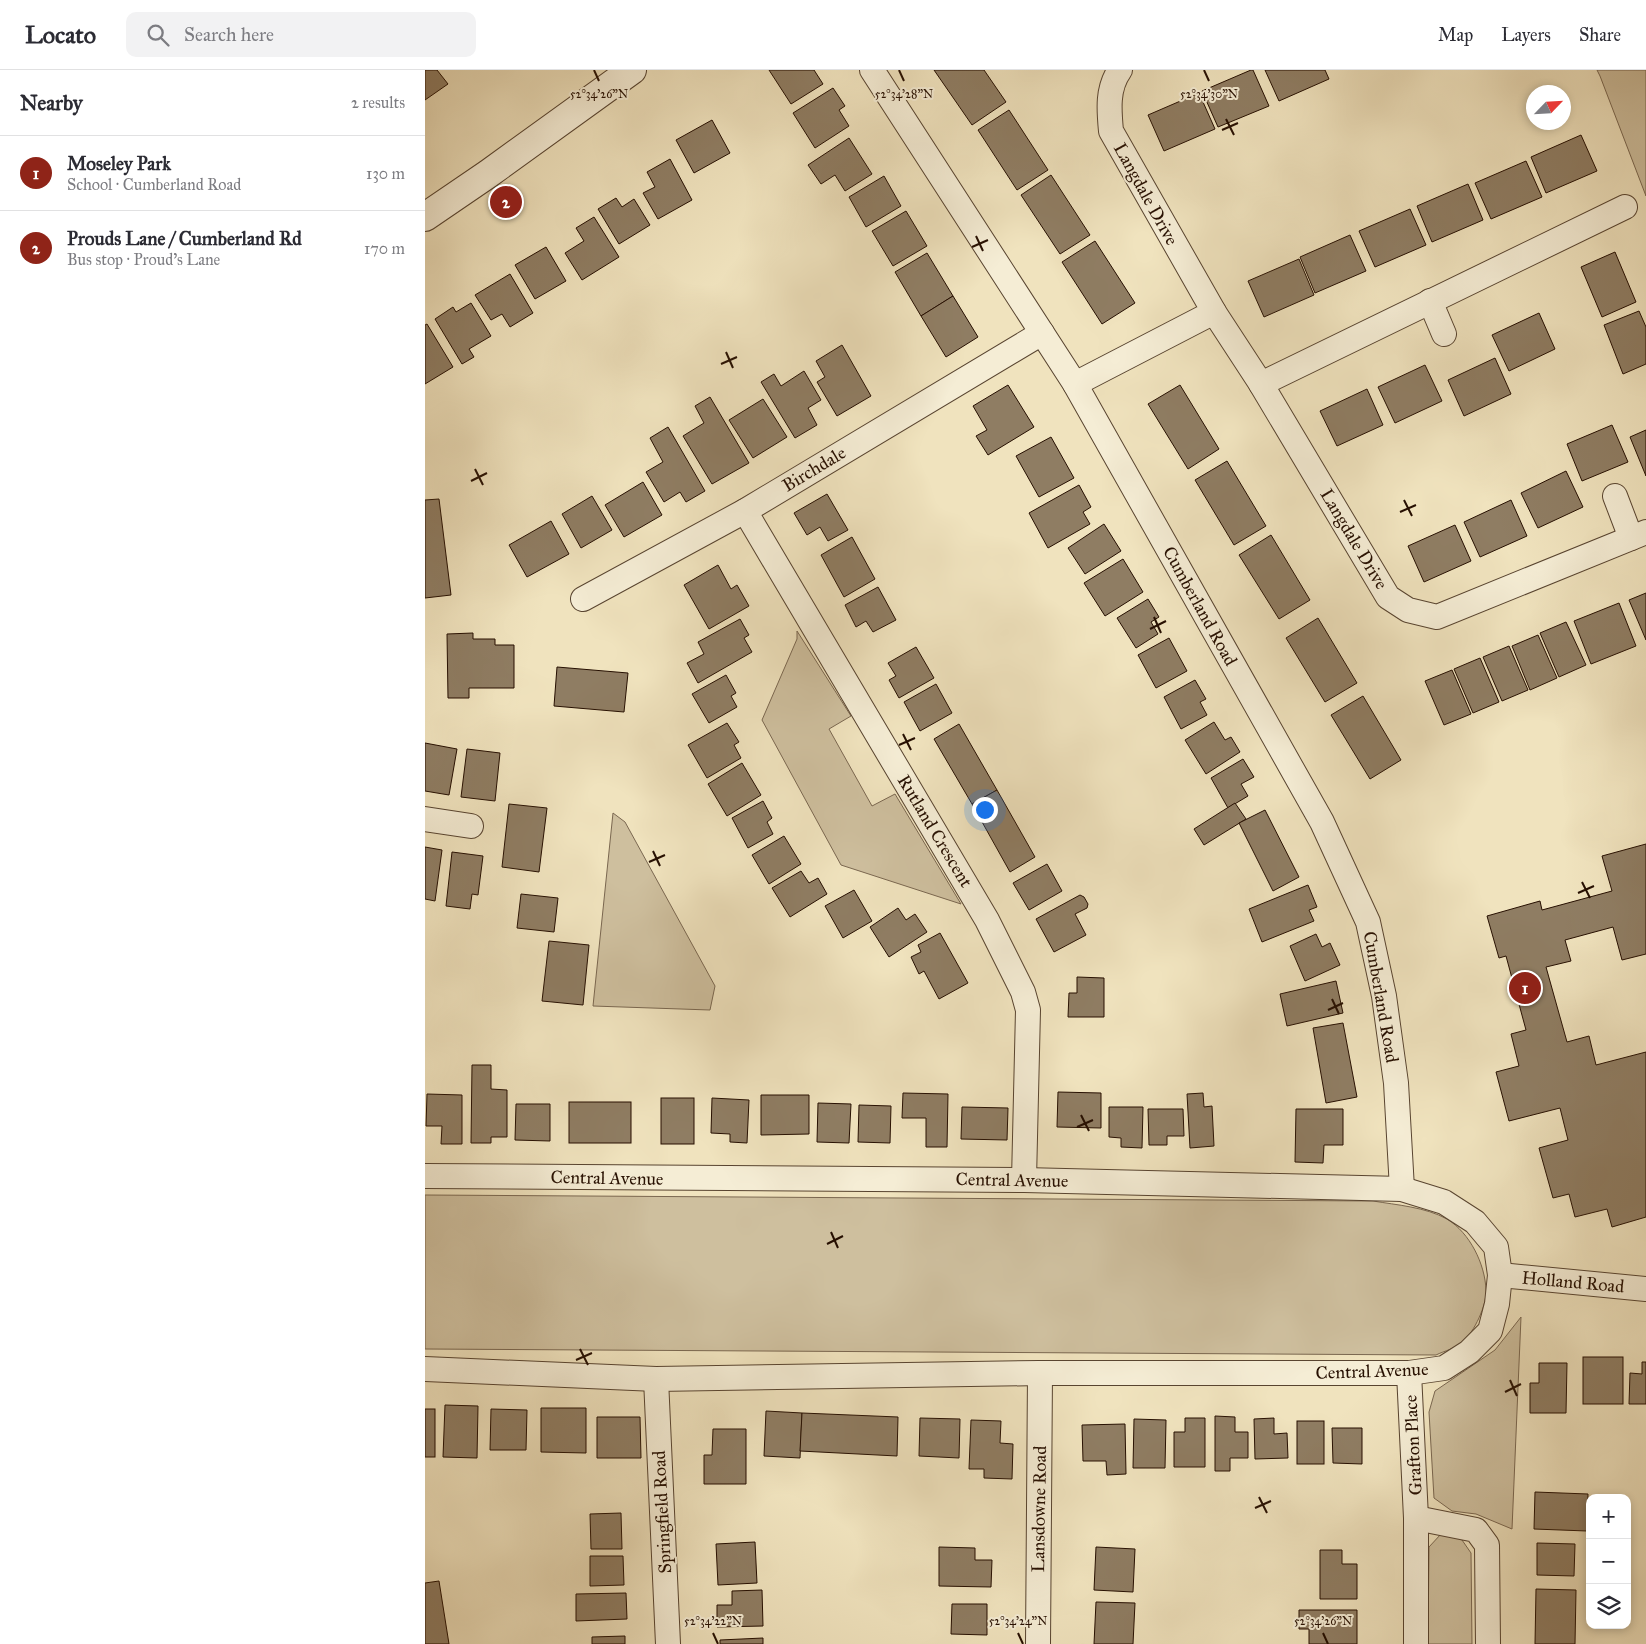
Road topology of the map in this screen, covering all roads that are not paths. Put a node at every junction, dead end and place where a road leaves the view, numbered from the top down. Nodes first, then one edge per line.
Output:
1 (632, 70) edge
2 (872, 70) edge
3 (1120, 70) edge
4 (1625, 207) dead end
5 (425, 217) edge
6 (1430, 301) junction
7 (1214, 312) junction
8 (1042, 333) junction
9 (1444, 334) dead end
10 (1075, 384) junction
11 (1261, 384) junction
12 (1615, 496) dead end
13 (745, 511) junction
14 (1639, 535) edge
15 (583, 599) dead end
16 (425, 819) edge
17 (471, 826) dead end
18 (425, 1176) edge
19 (1024, 1180) junction
20 (1402, 1189) junction
21 (1501, 1275) junction
22 (1646, 1289) edge
23 (425, 1369) edge
24 (1409, 1372) junction
25 (1040, 1373) junction
26 (656, 1379) junction
27 (1416, 1518) junction
28 (669, 1644) edge
29 (1038, 1644) edge
30 (1416, 1644) edge
31 (1488, 1644) edge

1 - 5 street
2 - 8 street, Cumberland Road
3 - 7 street, Langdale Drive
4 - 6 street
6 - 9 street
6 - 11 street
7 - 10 street
7 - 11 street, Langdale Drive
8 - 10 street, Cumberland Road
8 - 13 street, Birchdale
10 - 20 street, Cumberland Road
11 - 14 street, Langdale Drive
12 - 14 street, Langdale Drive
13 - 15 street, Birchdale
13 - 19 street, Rutland Crescent
16 - 17 street
18 - 19 street, Central Avenue
19 - 20 street, Central Avenue
20 - 21 street, Central Avenue
21 - 22 street, Holland Road
21 - 24 street, Central Avenue
23 - 26 street, Central Avenue
24 - 25 street, Central Avenue
24 - 27 street, Grafton Place
25 - 26 street, Central Avenue
25 - 29 street, Lansdowne Road
26 - 28 street, Springfield Road
27 - 30 street, Grafton Place
27 - 31 street, Grafton Place

